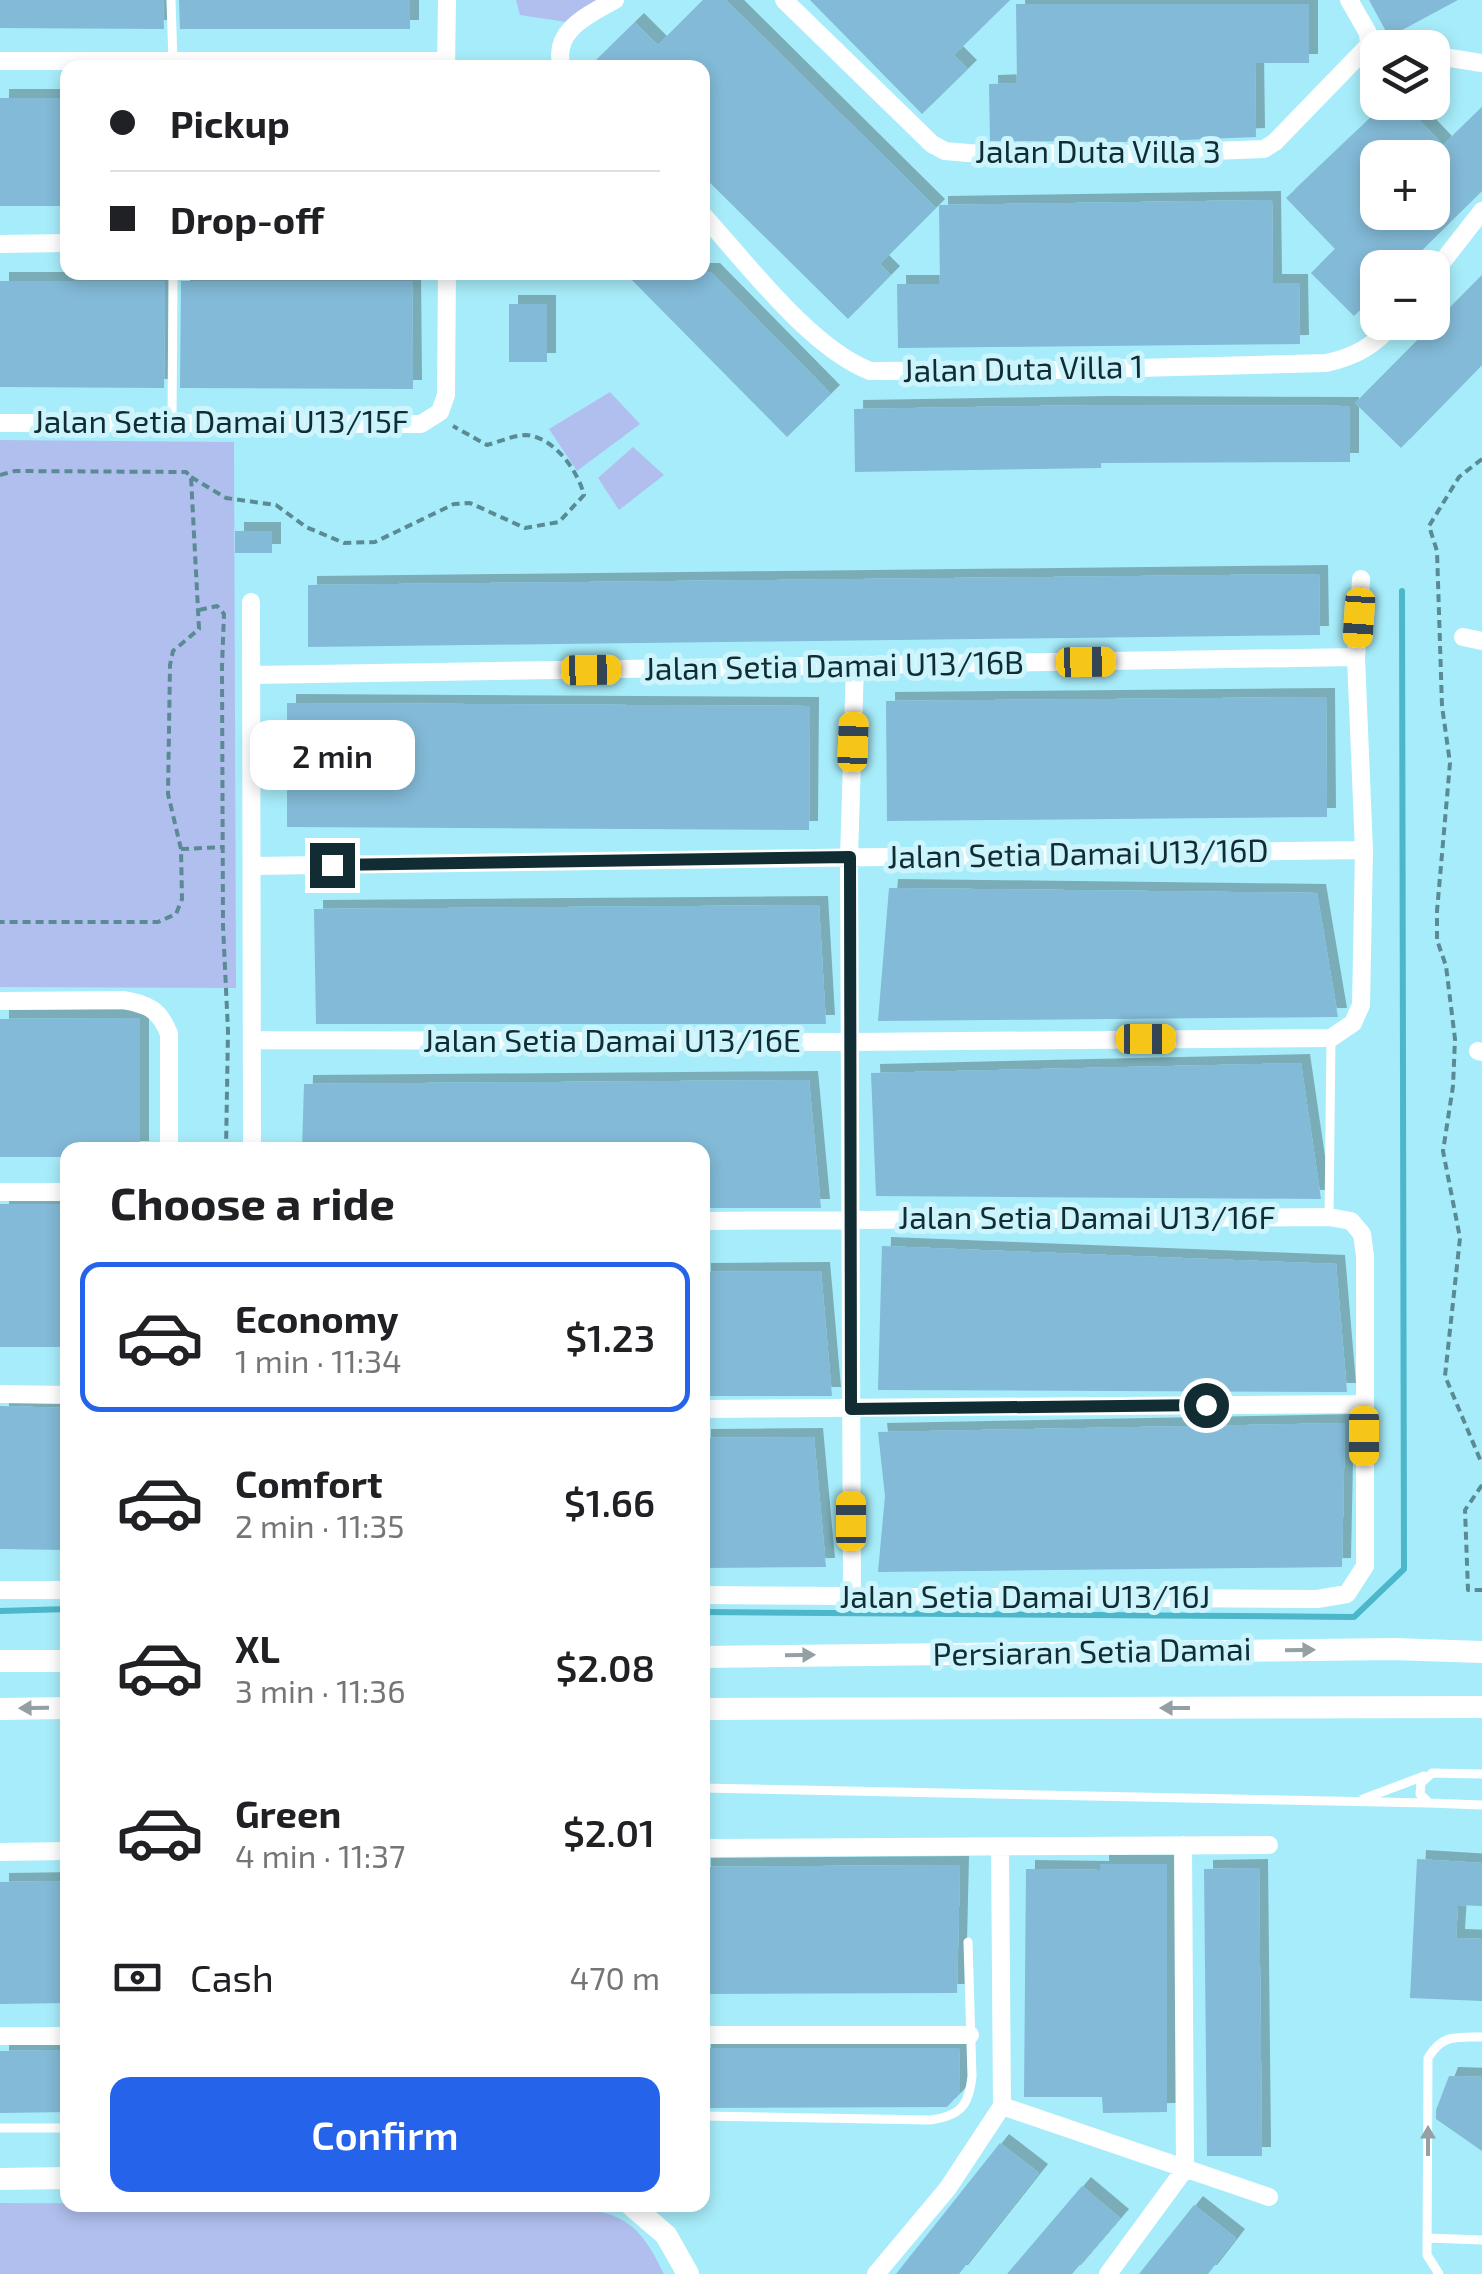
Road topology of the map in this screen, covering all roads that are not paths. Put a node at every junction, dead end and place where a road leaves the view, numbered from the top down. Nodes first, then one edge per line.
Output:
1 (172, 0) edge
2 (446, 0) edge
3 (614, 0) edge
4 (784, 0) edge
5 (1349, 0) edge
6 (1366, 30) edge
7 (1450, 58) edge
8 (173, 60) edge
9 (446, 60) edge
10 (561, 60) edge
11 (0, 61) edge
12 (1360, 61) edge
13 (60, 62) edge
14 (1482, 63) edge
15 (1482, 212) edge
16 (710, 223) edge
17 (60, 243) edge
18 (0, 244) edge
19 (1450, 252) edge
20 (172, 280) edge
21 (447, 280) edge
22 (1376, 340) edge
23 (0, 423) edge
24 (172, 423) junction
25 (1362, 580) dead end
26 (252, 602) dead end
27 (1356, 657) junction
28 (855, 665) junction
29 (251, 675) junction
30 (1364, 850) junction
31 (850, 857) junction
32 (252, 866) junction
33 (0, 1001) edge
34 (1331, 1038) junction
35 (252, 1040) junction
36 (851, 1042) junction
37 (169, 1142) edge
38 (252, 1142) edge
39 (0, 1192) edge
40 (60, 1192) edge
41 (1329, 1217) junction
42 (852, 1220) junction
43 (710, 1221) edge
44 (0, 1394) edge
45 (60, 1394) edge
46 (1364, 1404) junction
47 (710, 1409) edge
48 (851, 1409) junction
49 (0, 1590) edge
50 (60, 1590) edge
51 (710, 1594) edge
52 (852, 1595) junction
53 (1482, 1652) edge
54 (710, 1656) edge
55 (0, 1660) edge
56 (60, 1661) edge
57 (1482, 1707) edge
58 (60, 1708) edge
59 (0, 1709) edge
60 (710, 1709) edge
61 (1432, 1773) junction
62 (1482, 1774) edge
63 (710, 1788) edge
64 (1356, 1802) junction
65 (1430, 1803) junction
66 (1482, 1805) edge
67 (1183, 1845) junction
68 (1269, 1845) dead end
69 (710, 1848) edge
70 (1000, 1848) junction
71 (60, 1851) edge
72 (0, 1852) edge
73 (968, 1942) dead end
74 (0, 2036) edge
75 (60, 2036) edge
76 (710, 2036) edge
77 (970, 2036) junction
78 (1482, 2037) edge
79 (1002, 2106) junction
80 (710, 2116) edge
81 (0, 2128) edge
82 (60, 2128) edge
83 (1185, 2168) junction
84 (60, 2178) edge
85 (0, 2179) edge
86 (1269, 2196) dead end
87 (639, 2212) edge
88 (1428, 2238) junction
89 (1482, 2240) edge
90 (688, 2274) edge
91 (876, 2274) edge
92 (1108, 2274) edge
93 (1439, 2274) edge

1 - 8 lane
2 - 9 street
3 - 10 street
4 - 12 street, Jalan Duta Villa 3
5 - 6 street
7 - 14 street
11 - 13 street
15 - 19 street
16 - 22 street, Jalan Duta Villa 1
17 - 18 street
20 - 24 lane
21 - 24 street, Jalan Setia Damai U13/15F
23 - 24 street, Jalan Setia Damai U13/15F
25 - 27 street
26 - 29 street
27 - 28 street, Jalan Setia Damai U13/16B
27 - 30 street
28 - 29 street, Jalan Setia Damai U13/16B
28 - 31 street
29 - 32 street
30 - 31 street, Jalan Setia Damai U13/16D
30 - 34 street
31 - 32 street, Jalan Setia Damai U13/16D
31 - 36 street
32 - 35 street
33 - 37 street
34 - 36 street, Jalan Setia Damai U13/16E
34 - 41 lane
35 - 36 street, Jalan Setia Damai U13/16E
35 - 38 street
36 - 42 street
39 - 40 street
41 - 42 street, Jalan Setia Damai U13/16F
41 - 46 street, Jalan Setia Damai U13/16F
42 - 43 street, Jalan Setia Damai U13/16F
42 - 48 street
44 - 45 street
46 - 48 street
46 - 52 street, Jalan Setia Damai U13/16J
47 - 48 street
48 - 52 street
49 - 50 street
51 - 52 street, Jalan Setia Damai U13/16J
54 -> 53 street, Persiaran Setia Damai
55 - 56 street
57 -> 60 street, Persiaran Setia Damai
58 -> 59 street
61 - 62 lane
61 - 64 lane
61 - 65 lane
63 - 64 lane
64 - 65 lane
65 - 66 lane
67 - 68 street
67 - 70 street
67 - 83 street
69 - 70 street
70 - 79 street
71 - 72 street
73 - 77 lane
74 - 75 street
76 - 77 street
77 - 80 lane
88 -> 78 lane
79 - 83 street
79 - 91 street
81 - 82 lane
83 - 86 street
83 - 92 street
84 - 85 street
87 - 90 street
88 - 89 lane
88 - 93 lane

